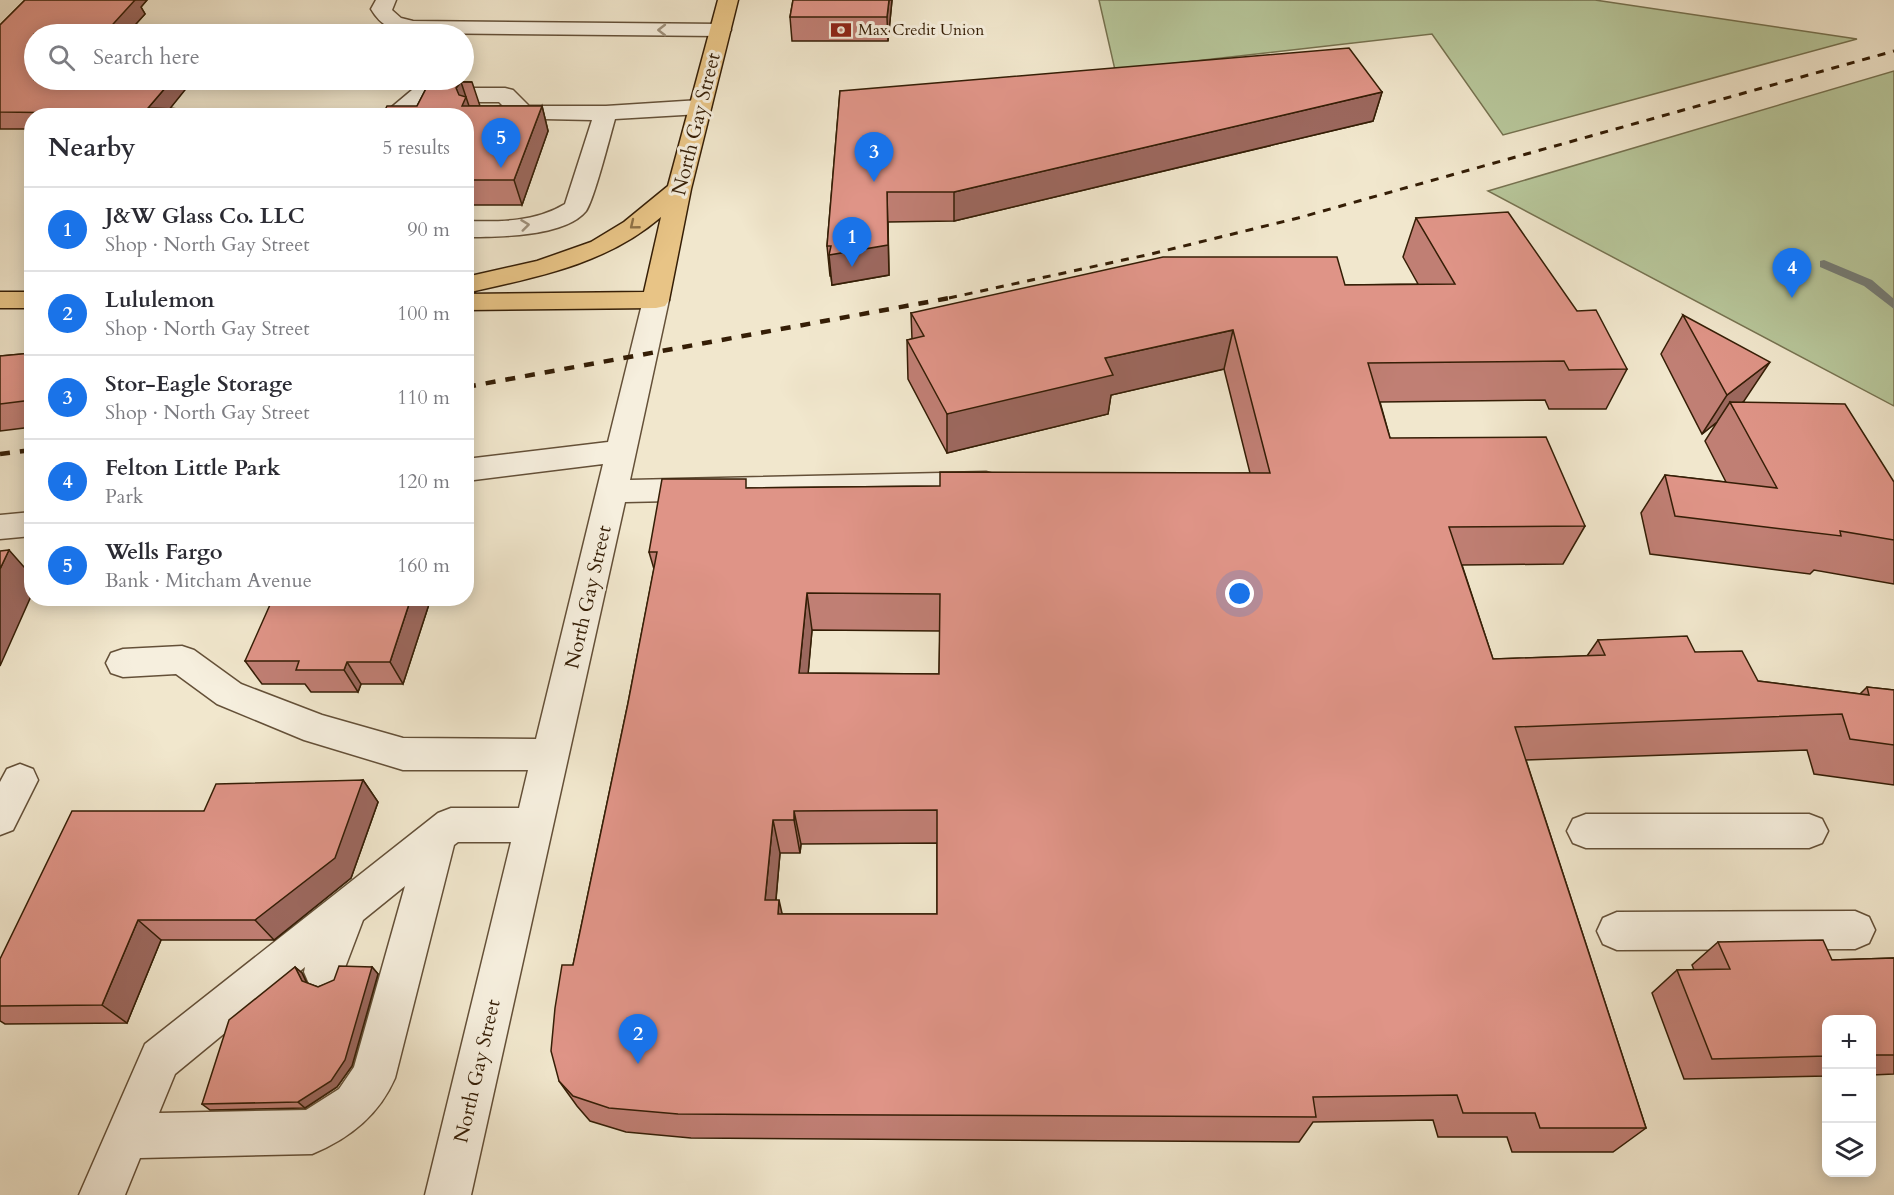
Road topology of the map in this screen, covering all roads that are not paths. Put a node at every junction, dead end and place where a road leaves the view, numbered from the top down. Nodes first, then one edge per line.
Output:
1 (386, 0) edge
2 (728, 0) edge
3 (395, 24) edge
4 (474, 30) edge
5 (720, 30) junction
6 (412, 90) edge
7 (448, 90) edge
8 (700, 106) junction
9 (398, 108) edge
10 (477, 113) edge
11 (523, 113) junction
12 (606, 113) junction
13 (679, 189) junction
14 (474, 228) edge
15 (474, 283) edge
16 (0, 300) edge
17 (24, 300) edge
18 (656, 300) junction
19 (474, 302) edge
20 (622, 451) junction
21 (474, 469) edge
22 (1019, 483) edge
23 (613, 491) junction
24 (24, 525) edge
25 (0, 527) edge
26 (123, 663) dead end
27 (551, 755) junction
28 (21, 780) dead end
29 (0, 818) edge
30 (535, 825) junction
31 (1586, 831) dead end
32 (1809, 831) dead end
33 (438, 836) junction
34 (347, 908) junction
35 (1855, 930) dead end
36 (1617, 931) dead end
37 (324, 972) dead end
38 (127, 1136) junction
39 (102, 1195) edge
40 (448, 1195) edge

3 -> 1 street
2 - 5 main road, North Gay Street
5 -> 4 street
5 - 8 main road, North Gay Street
6 - 9 street
7 - 11 street
8 - 12 street
8 - 13 main road, North Gay Street
10 - 11 street
11 - 12 street
14 -> 12 street
13 -> 15 main road
13 - 18 main road, North Gay Street
16 - 17 main road
18 - 19 main road
18 - 20 street, North Gay Street
20 - 21 street
20 - 23 street, North Gay Street
22 - 23 street
23 - 27 street, North Gay Street
24 - 25 street
26 - 27 street
27 - 30 street, North Gay Street
28 - 29 street
30 - 33 street
30 - 40 street, North Gay Street
31 - 32 street
33 - 34 street
33 - 38 street
34 - 37 street
34 - 38 street
35 - 36 street
38 - 39 street

